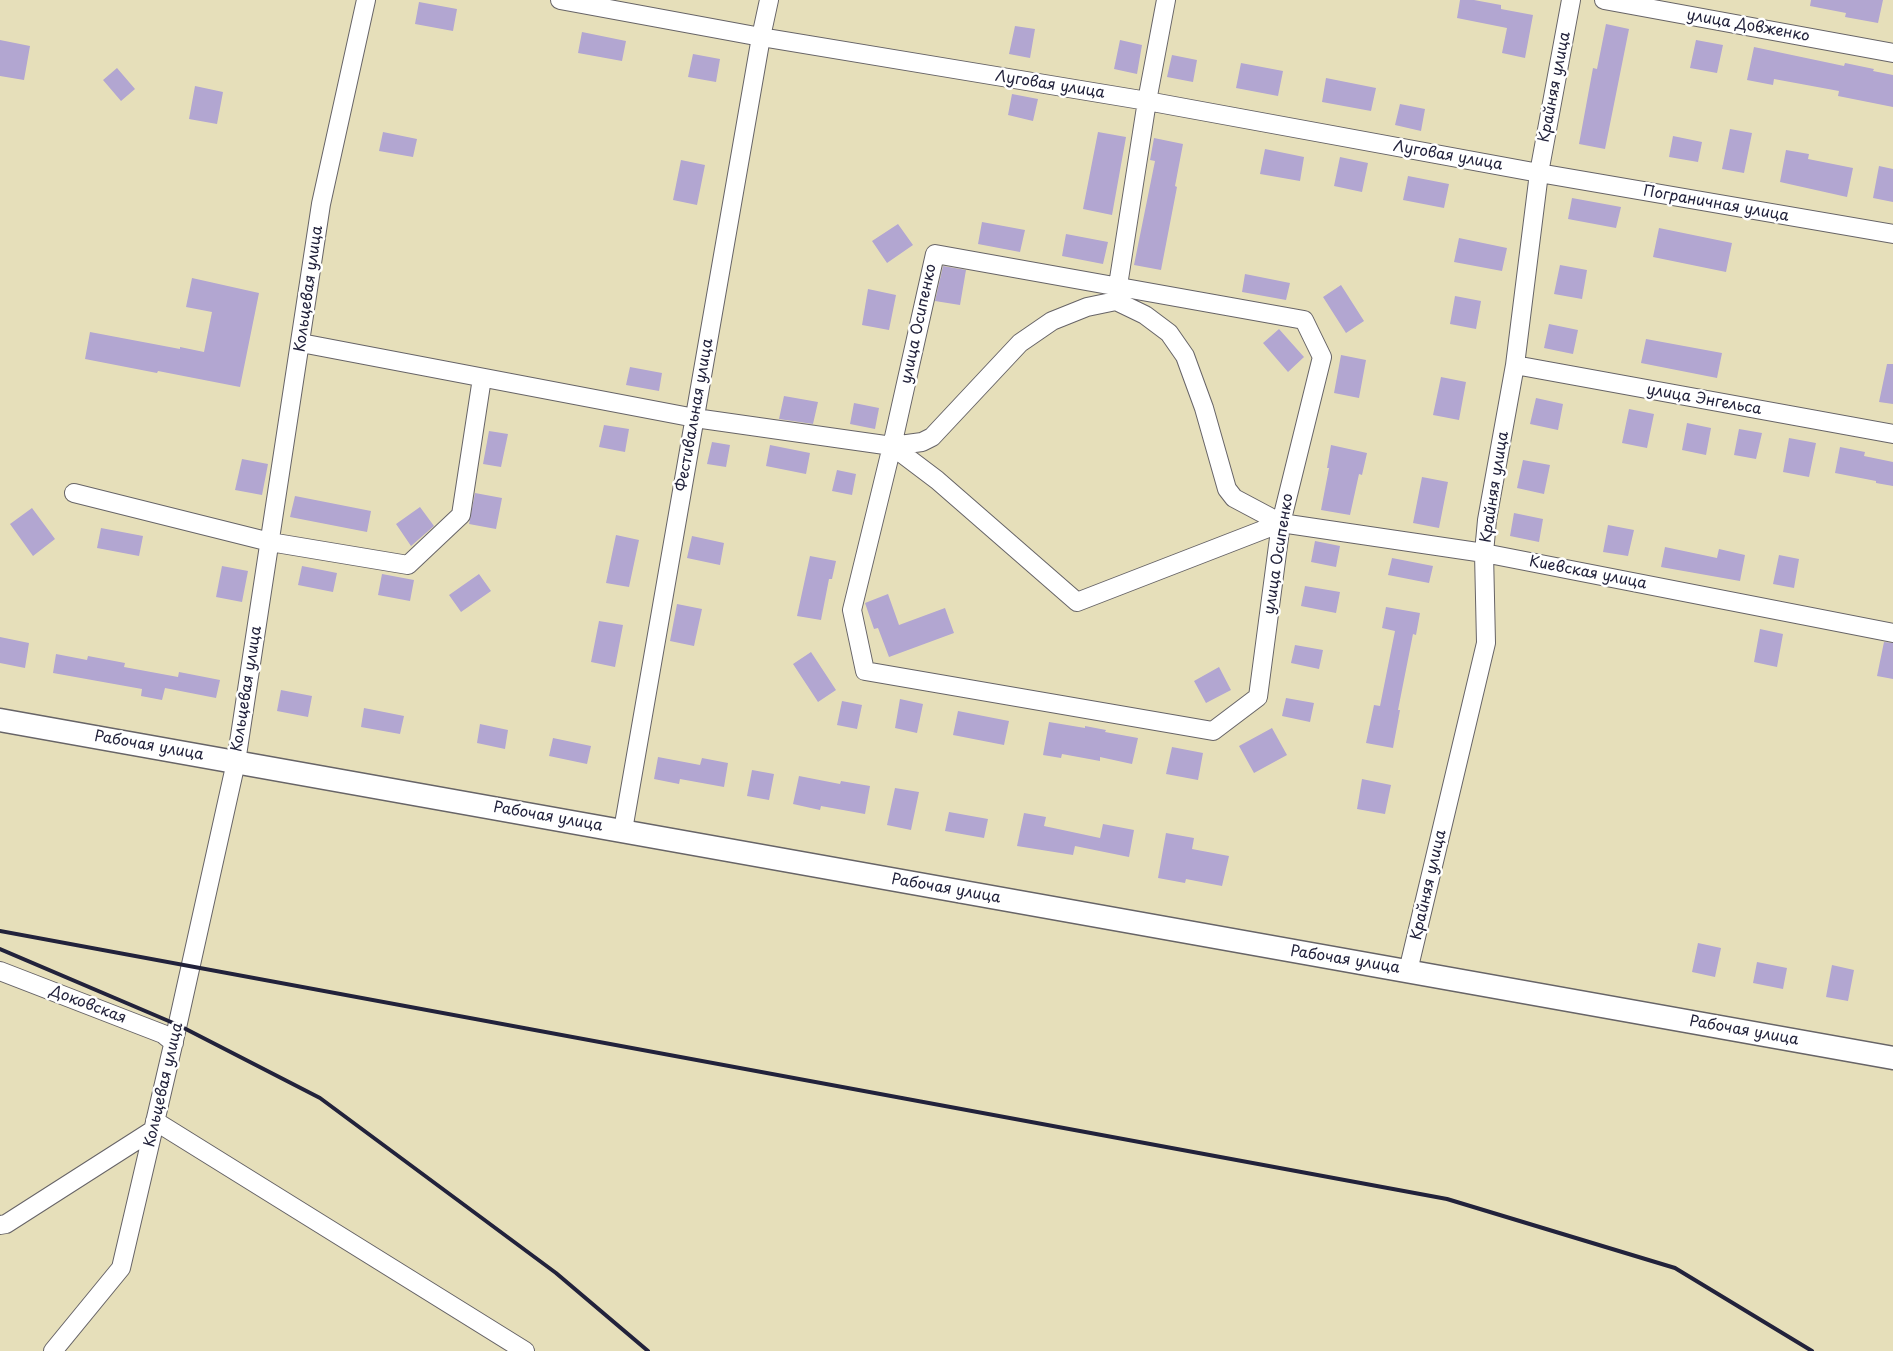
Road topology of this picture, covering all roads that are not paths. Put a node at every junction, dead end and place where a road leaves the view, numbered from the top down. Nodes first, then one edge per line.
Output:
1 (366, 0) edge
2 (560, 0) edge
3 (769, 0) edge
4 (1166, 0) edge
5 (1571, 0) edge
6 (1604, 0) edge
7 (761, 37) junction
8 (1893, 53) edge
9 (1147, 101) junction
10 (1539, 173) junction
11 (1893, 234) edge
12 (1117, 294) junction
13 (301, 344) junction
14 (1515, 365) junction
15 (482, 378) junction
16 (695, 418) junction
17 (1893, 434) edge
18 (892, 446) junction
19 (74, 493) dead end
20 (1281, 523) junction
21 (270, 542) junction
22 (1484, 553) junction
23 (1893, 633) edge
24 (0, 720) edge
25 (236, 762) junction
26 (623, 830) junction
27 (0, 971) edge
28 (1408, 971) junction
29 (174, 1043) junction
30 (1893, 1058) edge
31 (154, 1126) junction
32 (0, 1226) edge
33 (53, 1351) edge
34 (525, 1351) edge

1 - 13 street, Кольцевая улица
2 - 7 street, Луговая улица
3 - 7 street, Фестивальная улица
4 - 9 street
5 - 10 street, Крайняя улица
6 - 8 street, улица Довженко
7 - 9 street, Луговая улица
7 - 16 street, Фестивальная улица
9 - 10 street, Луговая улица
9 - 12 street
10 - 11 street, Пограничная улица
10 - 14 street, Крайняя улица
12 - 18 street
12 - 18 street, улица Осипенко
12 - 20 street
12 - 20 street, улица Осипенко
13 - 15 street
13 - 21 street, Кольцевая улица
14 - 17 street, улица Энгельса
14 - 22 street, Крайняя улица
15 - 16 street
15 - 21 street
16 - 18 street
16 - 26 street, Фестивальная улица
18 - 20 street
18 - 20 street, улица Осипенко
19 - 21 street
20 - 22 street, Киевская улица
21 - 25 street, Кольцевая улица
22 - 23 street, Киевская улица
22 - 28 street, Крайняя улица
24 - 25 main road, Рабочая улица
25 - 26 main road, Рабочая улица
25 - 29 street, Кольцевая улица
26 - 28 main road, Рабочая улица
27 - 29 street, Доковская
28 - 30 main road, Рабочая улица
29 - 31 street, Кольцевая улица
31 - 32 street
31 - 33 street, Кольцевая улица
31 - 34 street

